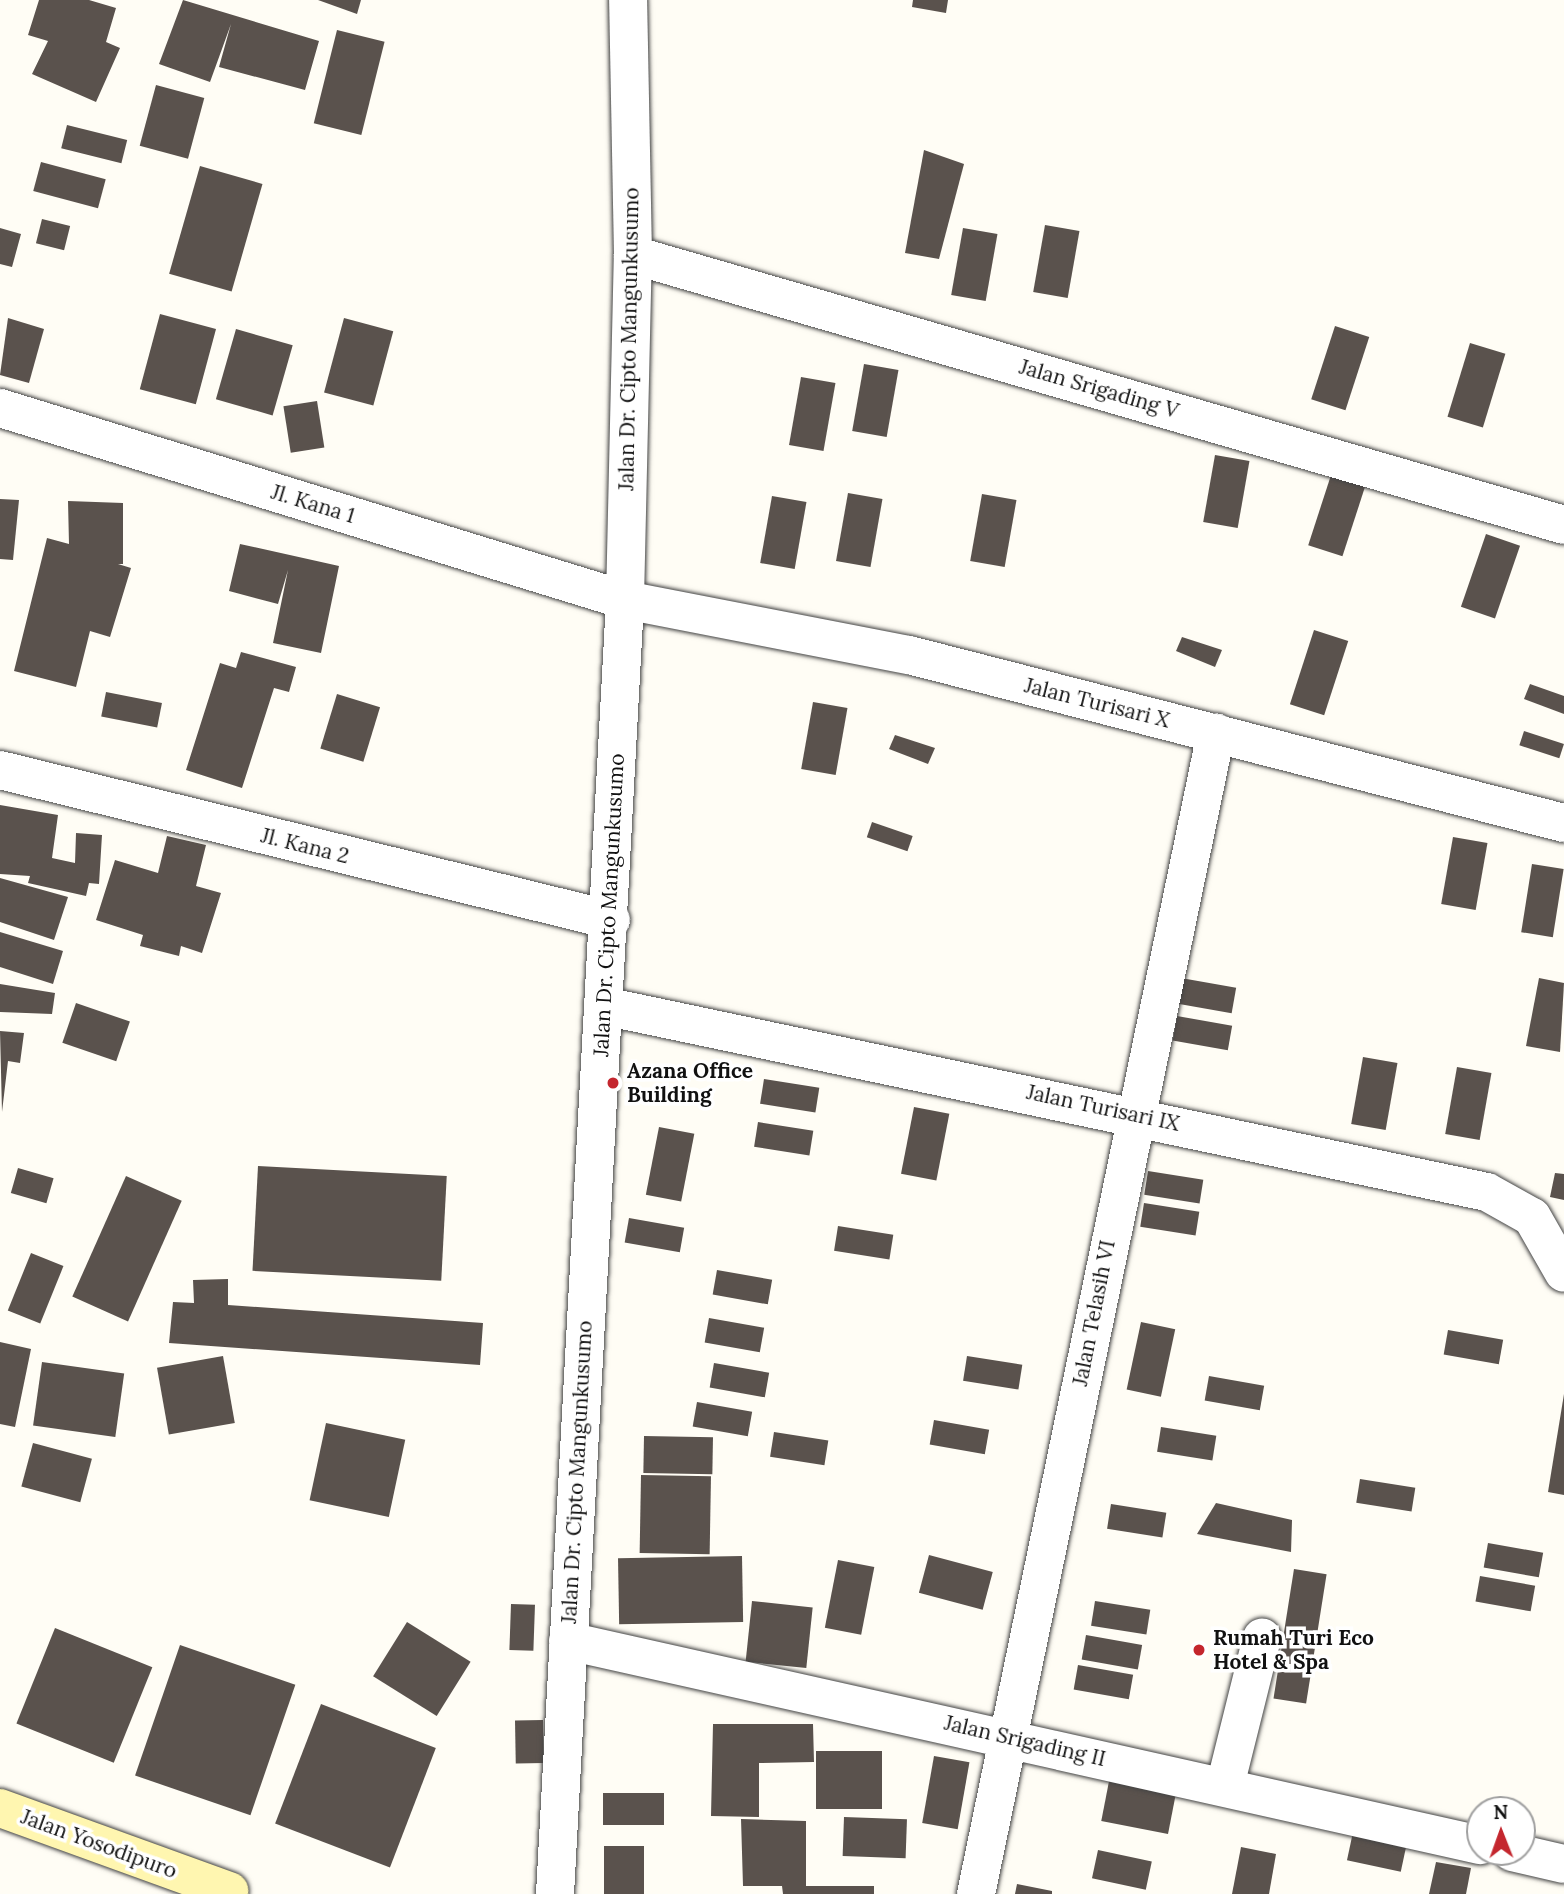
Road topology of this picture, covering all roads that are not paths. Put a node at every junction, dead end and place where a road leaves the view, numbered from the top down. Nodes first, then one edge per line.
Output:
1 (628, 0) edge
2 (633, 255) junction
3 (0, 408) edge
4 (1564, 524) edge
5 (625, 600) junction
6 (1216, 733) junction
7 (0, 770) edge
8 (1564, 822) edge
9 (611, 920) junction
10 (604, 1006) junction
11 (1134, 1114) junction
12 (1564, 1273) edge
13 (1262, 1639) dead end
14 (568, 1641) junction
15 (1008, 1737) junction
16 (1225, 1786) junction
17 (0, 1808) edge
18 (1466, 1842) edge
19 (1536, 1858) edge
20 (1564, 1864) edge
21 (233, 1892) edge
22 (555, 1894) edge
23 (976, 1894) edge

1 - 2 street, Jalan Dr. Cipto Mangunkusumo
2 - 4 street, Jalan Srigading V
2 - 5 street, Jalan Dr. Cipto Mangunkusumo
3 - 5 street, Jl. Kana 1
5 - 6 street, Jalan Turisari X
5 - 9 street, Jalan Dr. Cipto Mangunkusumo
6 - 8 street, Jalan Turisari X
6 - 11 street, Jalan Telasih VI
7 - 9 street, Jl. Kana 2
9 - 10 street, Jalan Dr. Cipto Mangunkusumo
10 - 11 street, Jalan Turisari IX
10 - 14 street, Jalan Dr. Cipto Mangunkusumo
11 - 12 street, Jalan Turisari IX
11 - 15 street, Jalan Telasih VI
13 - 16 street
14 - 15 street, Jalan Srigading II
14 - 22 street, Jalan Dr. Cipto Mangunkusumo
15 - 16 street, Jalan Srigading II
15 - 23 street, Jalan Telasih VI
16 - 18 street, Jalan Srigading II
17 - 21 main road, Jalan Yosodipuro
19 - 20 street

